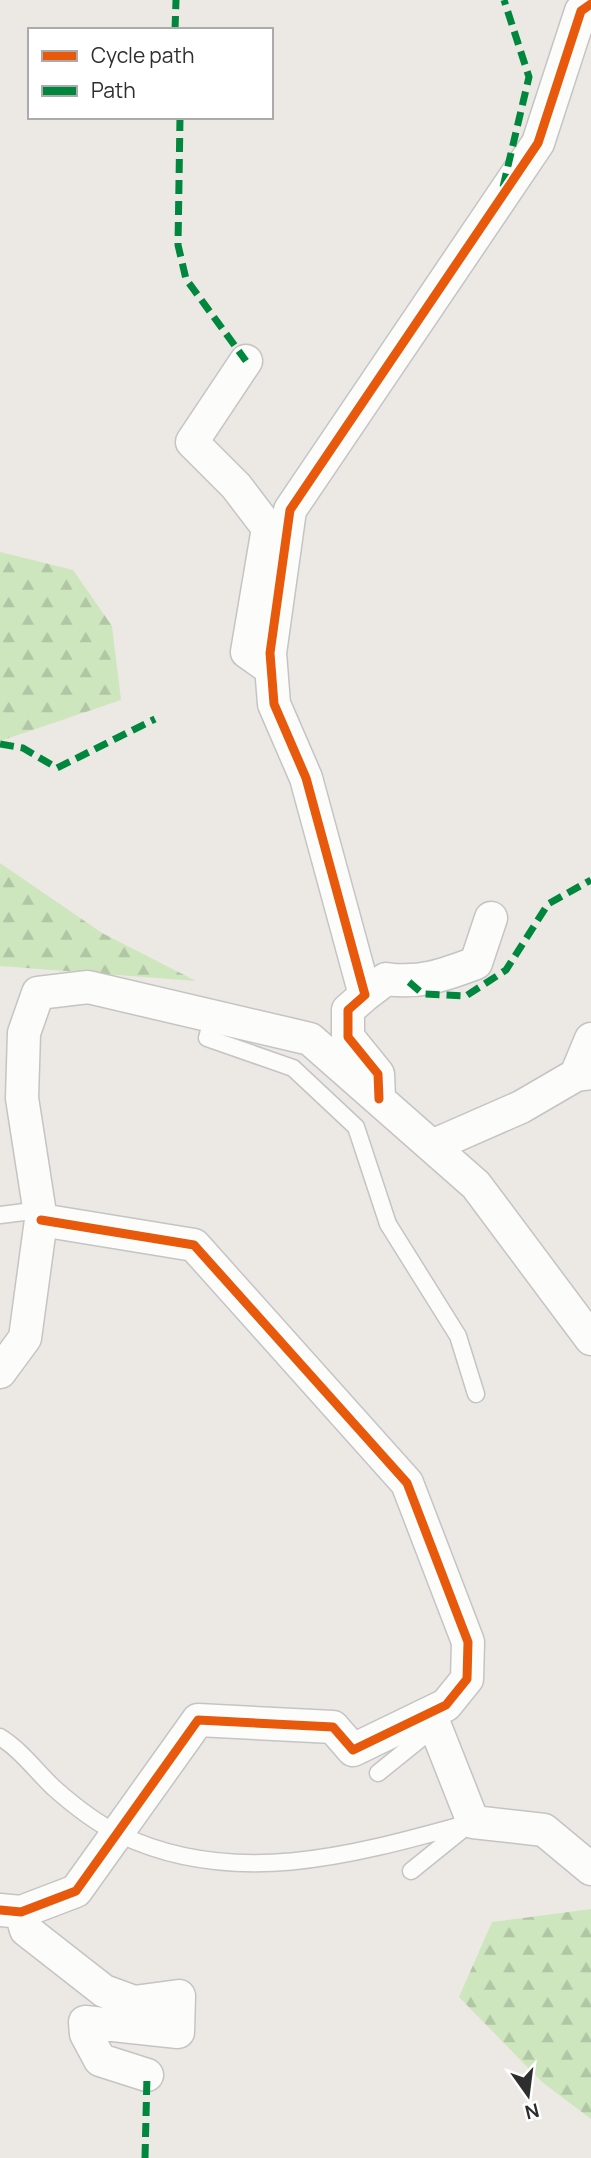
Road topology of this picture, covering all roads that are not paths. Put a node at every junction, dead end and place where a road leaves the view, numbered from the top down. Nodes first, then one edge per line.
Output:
1 (591, 4) edge
2 (246, 361) dead end
3 (271, 669) junction
4 (491, 918) dead end
5 (365, 995) junction
6 (213, 1016) junction
7 (591, 1039) edge
8 (583, 1074) edge
9 (379, 1099) junction
10 (432, 1146) junction
11 (0, 1215) edge
12 (41, 1215) junction
13 (591, 1339) edge
14 (0, 1372) edge
15 (476, 1394) dead end
16 (433, 1720) junction
17 (0, 1737) edge
18 (378, 1773) dead end
19 (473, 1822) junction
20 (118, 1834) junction
21 (591, 1869) edge
22 (411, 1871) dead end
23 (11, 1911) edge
24 (147, 2076) dead end

1 - 3 street
2 - 3 street
3 - 5 street
4 - 5 street
5 - 9 street
6 - 9 street
6 - 12 street
6 - 15 lane
7 - 8 street
8 - 10 street
9 - 10 street
10 - 13 street
11 - 12 lane
12 - 14 street
12 - 16 street
16 - 18 lane
16 - 19 street
16 - 20 street
17 - 20 lane
19 - 20 lane
19 - 21 street
19 - 22 lane
20 - 23 street
23 - 24 street

